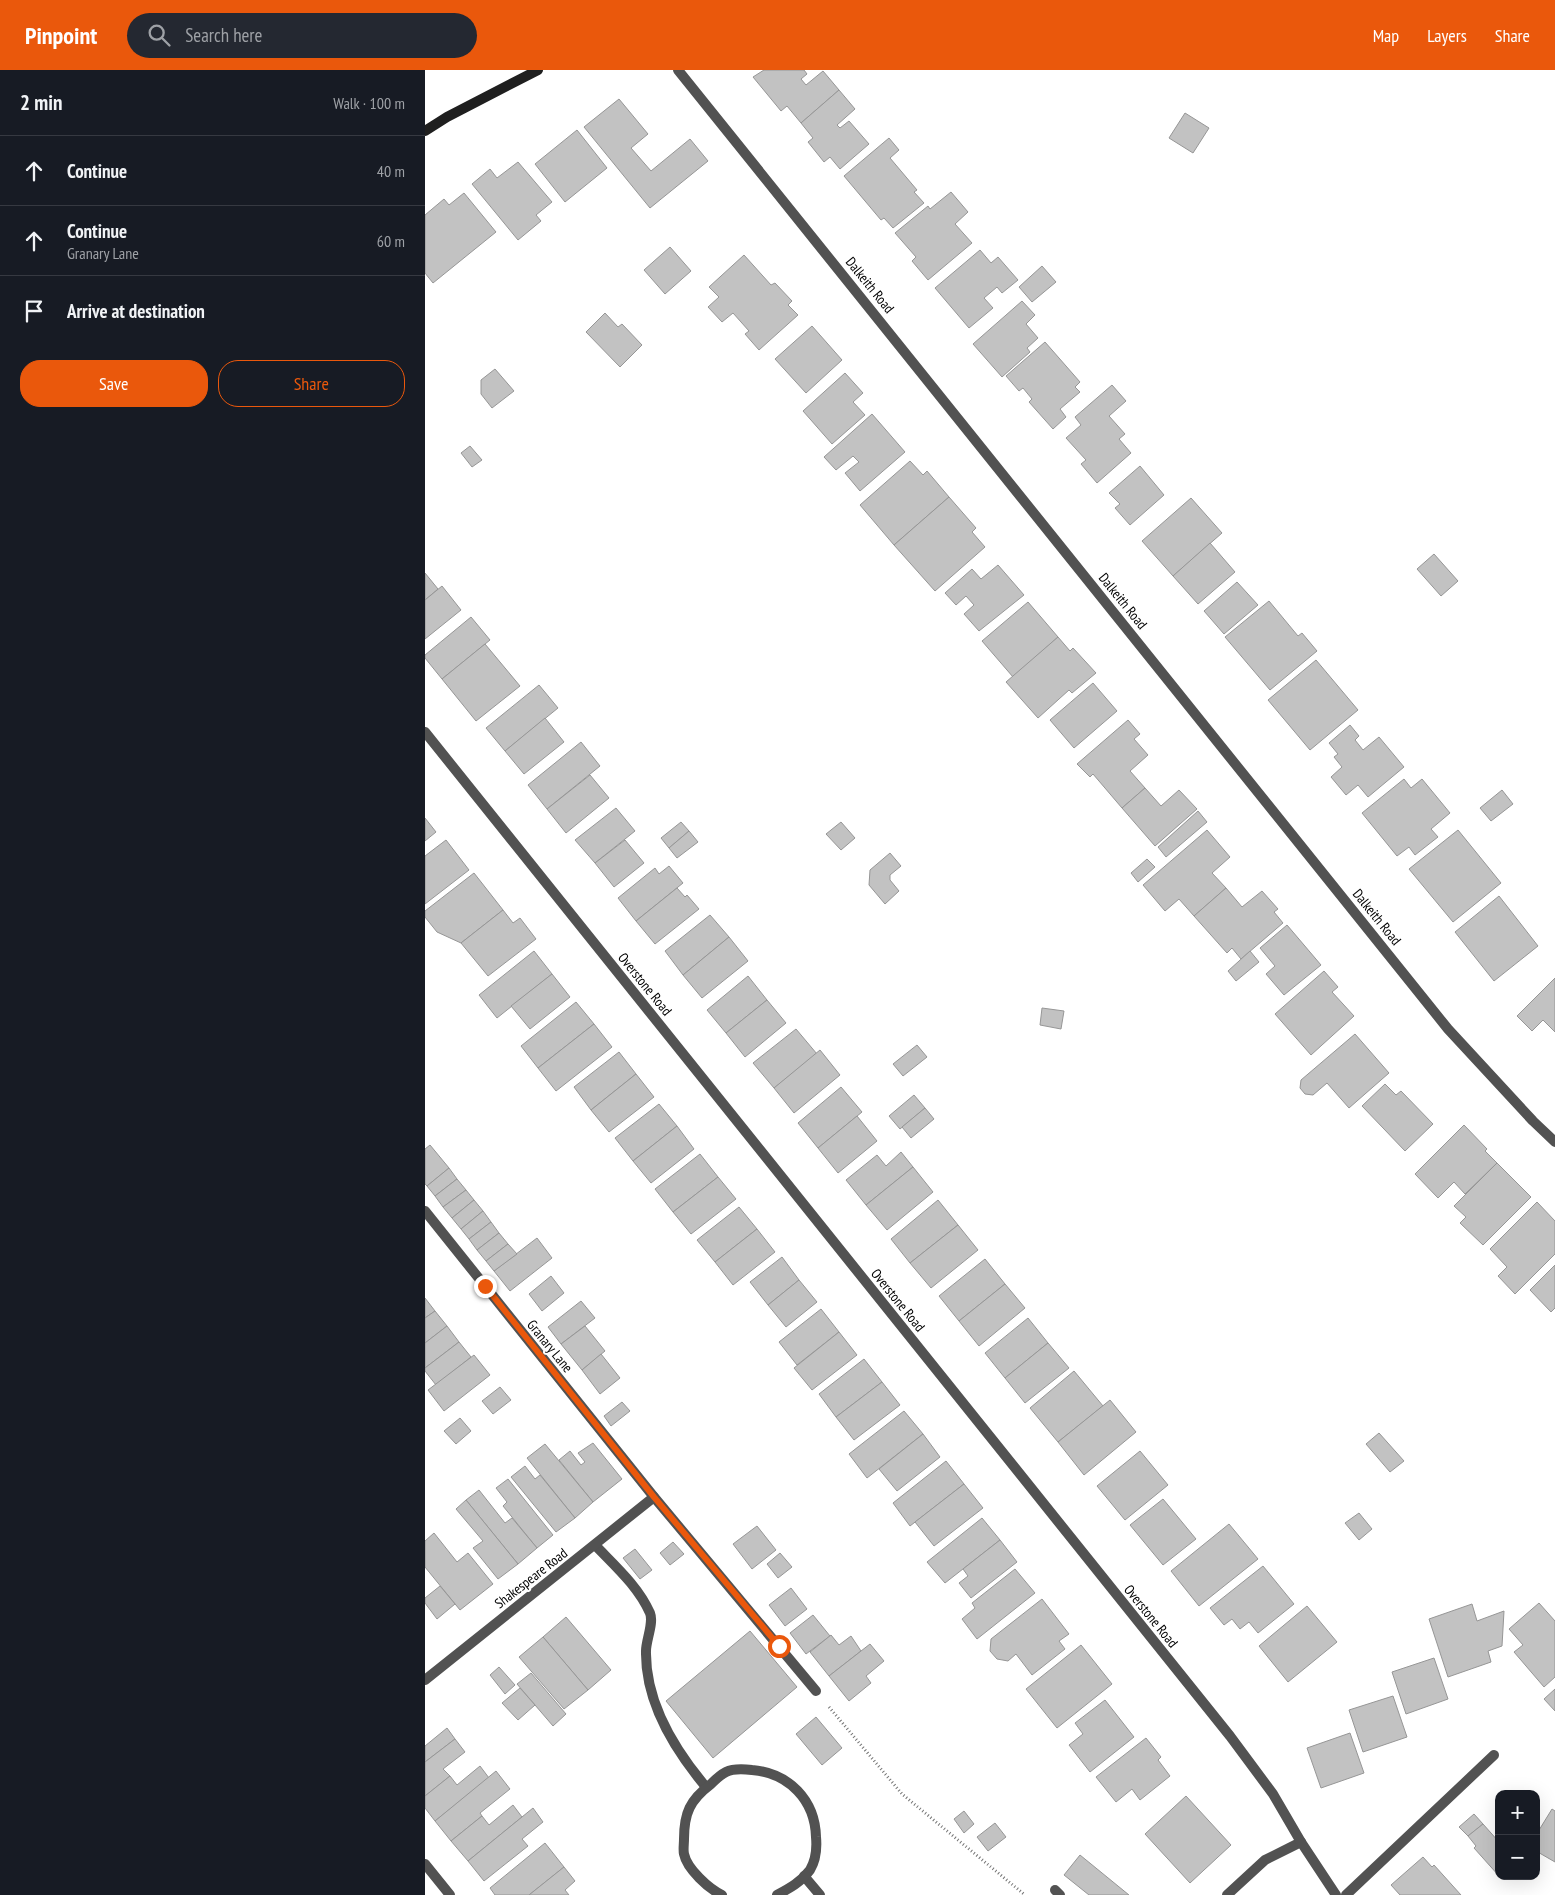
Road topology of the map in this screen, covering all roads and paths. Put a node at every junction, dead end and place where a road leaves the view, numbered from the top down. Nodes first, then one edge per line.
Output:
1 (539, 70) edge
2 (678, 70) edge
3 (425, 131) edge
4 (425, 732) edge
5 (1555, 1142) edge
6 (425, 1211) edge
7 (654, 1497) junction
8 (595, 1545) junction
9 (425, 1680) edge
10 (816, 1691) joint
11 (1494, 1755) dead end
12 (706, 1788) junction
13 (1301, 1842) junction
14 (425, 1864) edge
15 (804, 1876) junction
16 (450, 1895) edge
17 (722, 1895) edge
18 (777, 1895) edge
19 (820, 1895) edge
20 (1025, 1895) edge
21 (1227, 1895) edge
22 (1336, 1895) edge
23 (1346, 1895) edge

1 - 3 main road
2 - 5 street, Dalkeith Road
4 - 13 street, Overstone Road
6 - 7 street, Granary Lane
7 - 8 street, Shakespeare Road
7 - 10 street, Granary Lane
8 - 9 street, Shakespeare Road
8 - 12 street
10 - 20 path
11 - 23 street
12 - 15 street
12 - 17 street
13 - 21 street
13 - 22 street, Overstone Road
14 - 16 street
15 - 18 street
15 - 19 street

